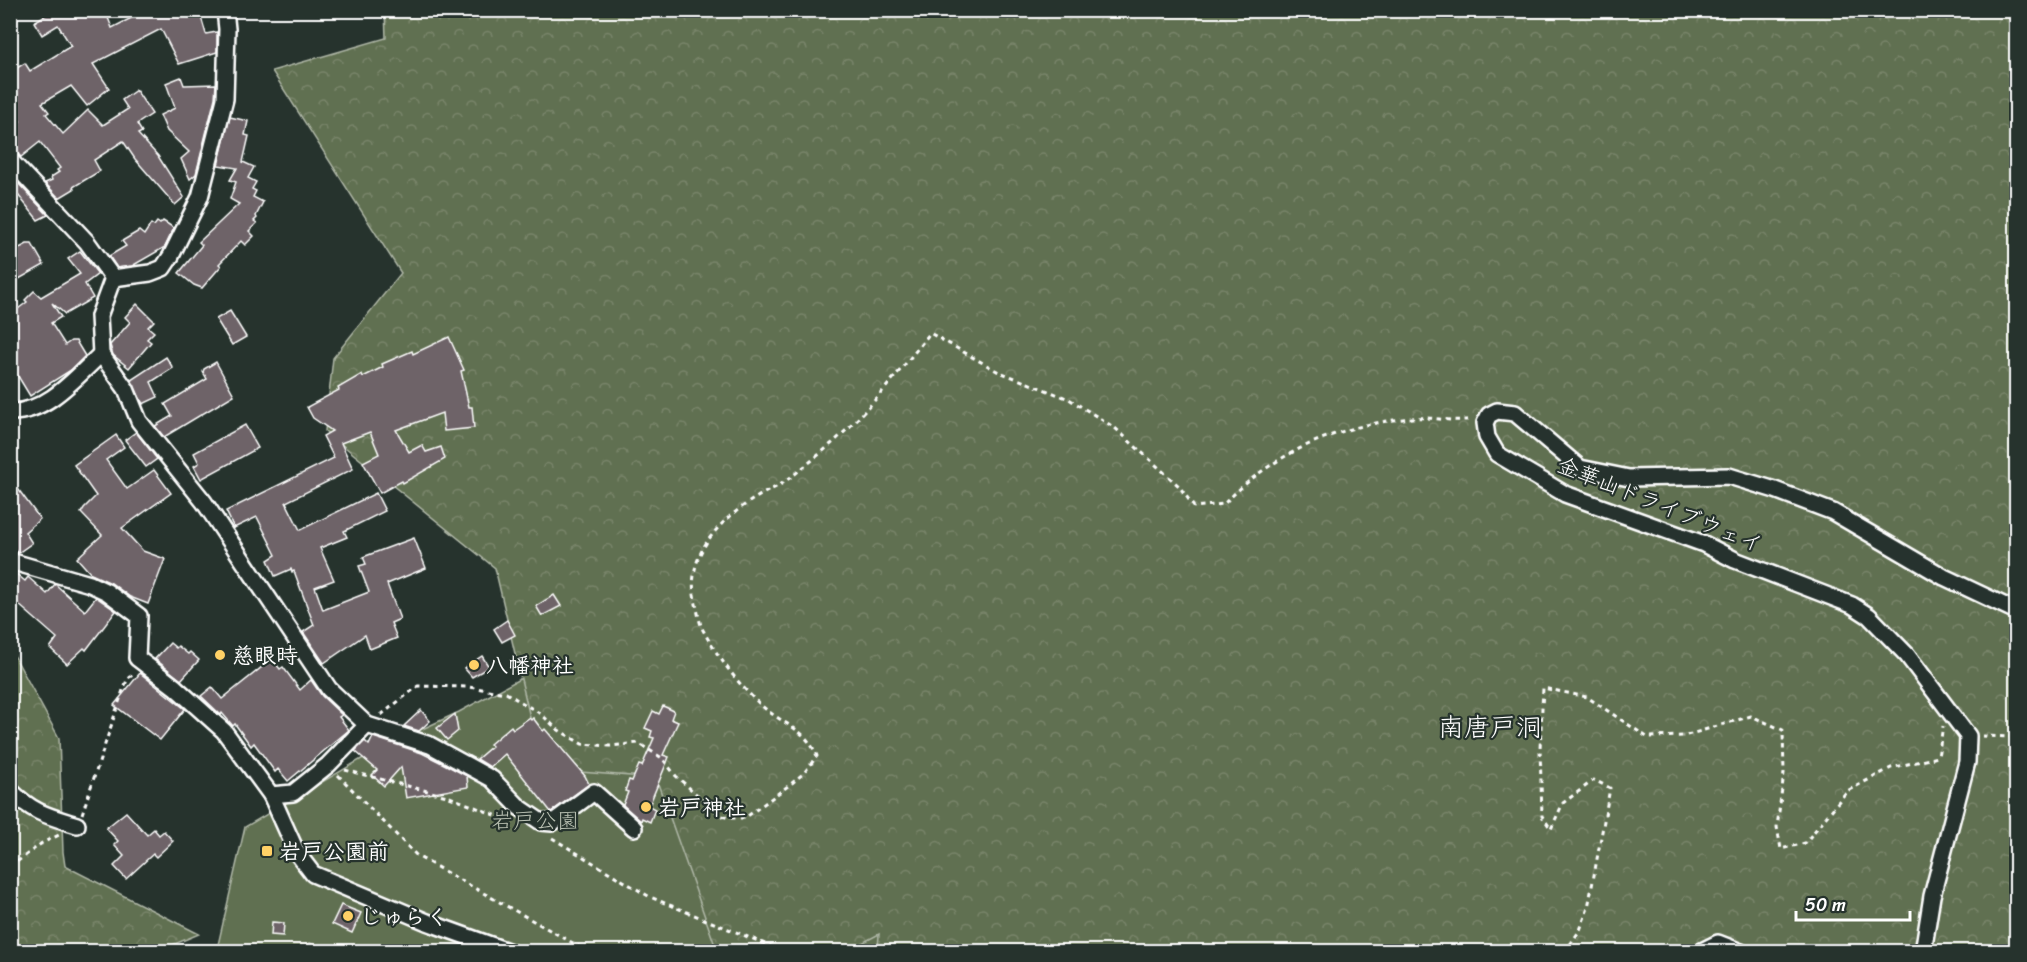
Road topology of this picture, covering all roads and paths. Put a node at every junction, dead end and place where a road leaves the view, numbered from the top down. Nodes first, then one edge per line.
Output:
1 (225, 10) edge
2 (10, 160) edge
3 (113, 278) junction
4 (101, 354) junction
5 (10, 412) edge
6 (1488, 417) junction
7 (10, 561) edge
8 (2016, 611) edge
9 (148, 666) junction
10 (367, 725) junction
11 (1968, 736) junction
12 (2016, 737) edge
13 (328, 765) junction
14 (10, 790) edge
15 (271, 795) junction
16 (77, 825) junction
17 (523, 826) dead end
18 (634, 828) dead end
19 (544, 835) dead end
20 (10, 867) edge
21 (10, 939) edge
22 (21, 951) edge
23 (510, 951) edge
24 (589, 951) edge
25 (785, 951) edge
26 (1565, 951) edge
27 (1700, 951) edge
28 (1741, 951) edge
29 (1923, 951) edge

1 - 3 street
2 - 3 street
3 - 4 street
4 - 5 street
4 - 10 street
6 - 8 street, 金華山ドライブウェイ
6 - 10 path
6 - 11 street, 金華山ドライブウェイ
7 - 9 street
9 - 15 street
9 - 16 path
10 - 13 street
10 - 18 street
11 - 12 path
11 - 26 path
11 - 29 street
13 - 15 street
13 - 17 path
13 - 24 path
14 - 16 street
15 - 23 street
16 - 20 path
19 - 25 path
21 - 22 path
27 - 28 street

